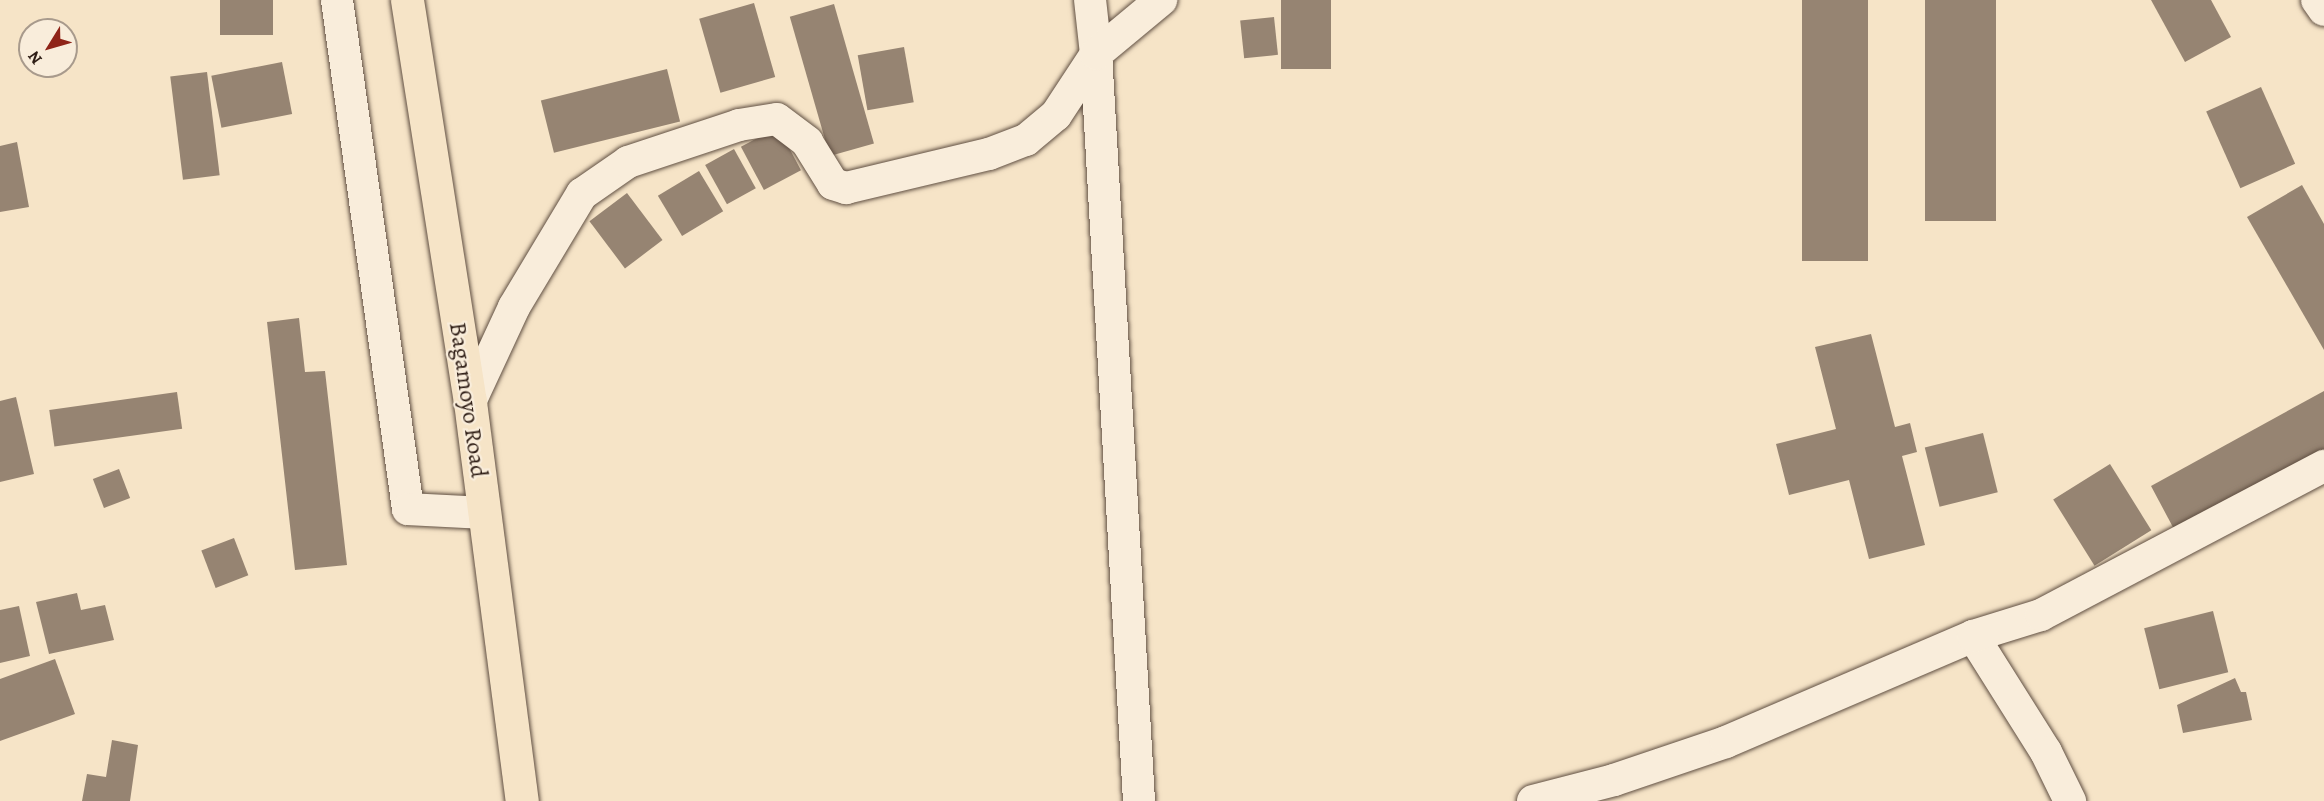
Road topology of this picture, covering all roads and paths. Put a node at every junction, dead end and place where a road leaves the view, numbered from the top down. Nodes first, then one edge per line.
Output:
1 (337, 0) edge
2 (408, 0) edge
3 (1090, 0) edge
4 (1161, 0) edge
5 (2317, 0) edge
6 (2324, 10) edge
7 (1096, 54) junction
8 (470, 402) junction
9 (2324, 466) edge
10 (484, 513) junction
11 (1973, 636) junction
12 (522, 801) edge
13 (1139, 801) edge
14 (1533, 801) edge
15 (2070, 801) edge

1 - 10 street
2 - 8 highway, Bagamoyo Road
3 - 7 street
4 - 7 street
5 - 6 street
7 - 8 street
7 - 13 street
8 - 10 highway, Bagamoyo Road
9 - 11 street
10 - 12 highway, Bagamoyo Road
11 - 14 street
11 - 15 street

